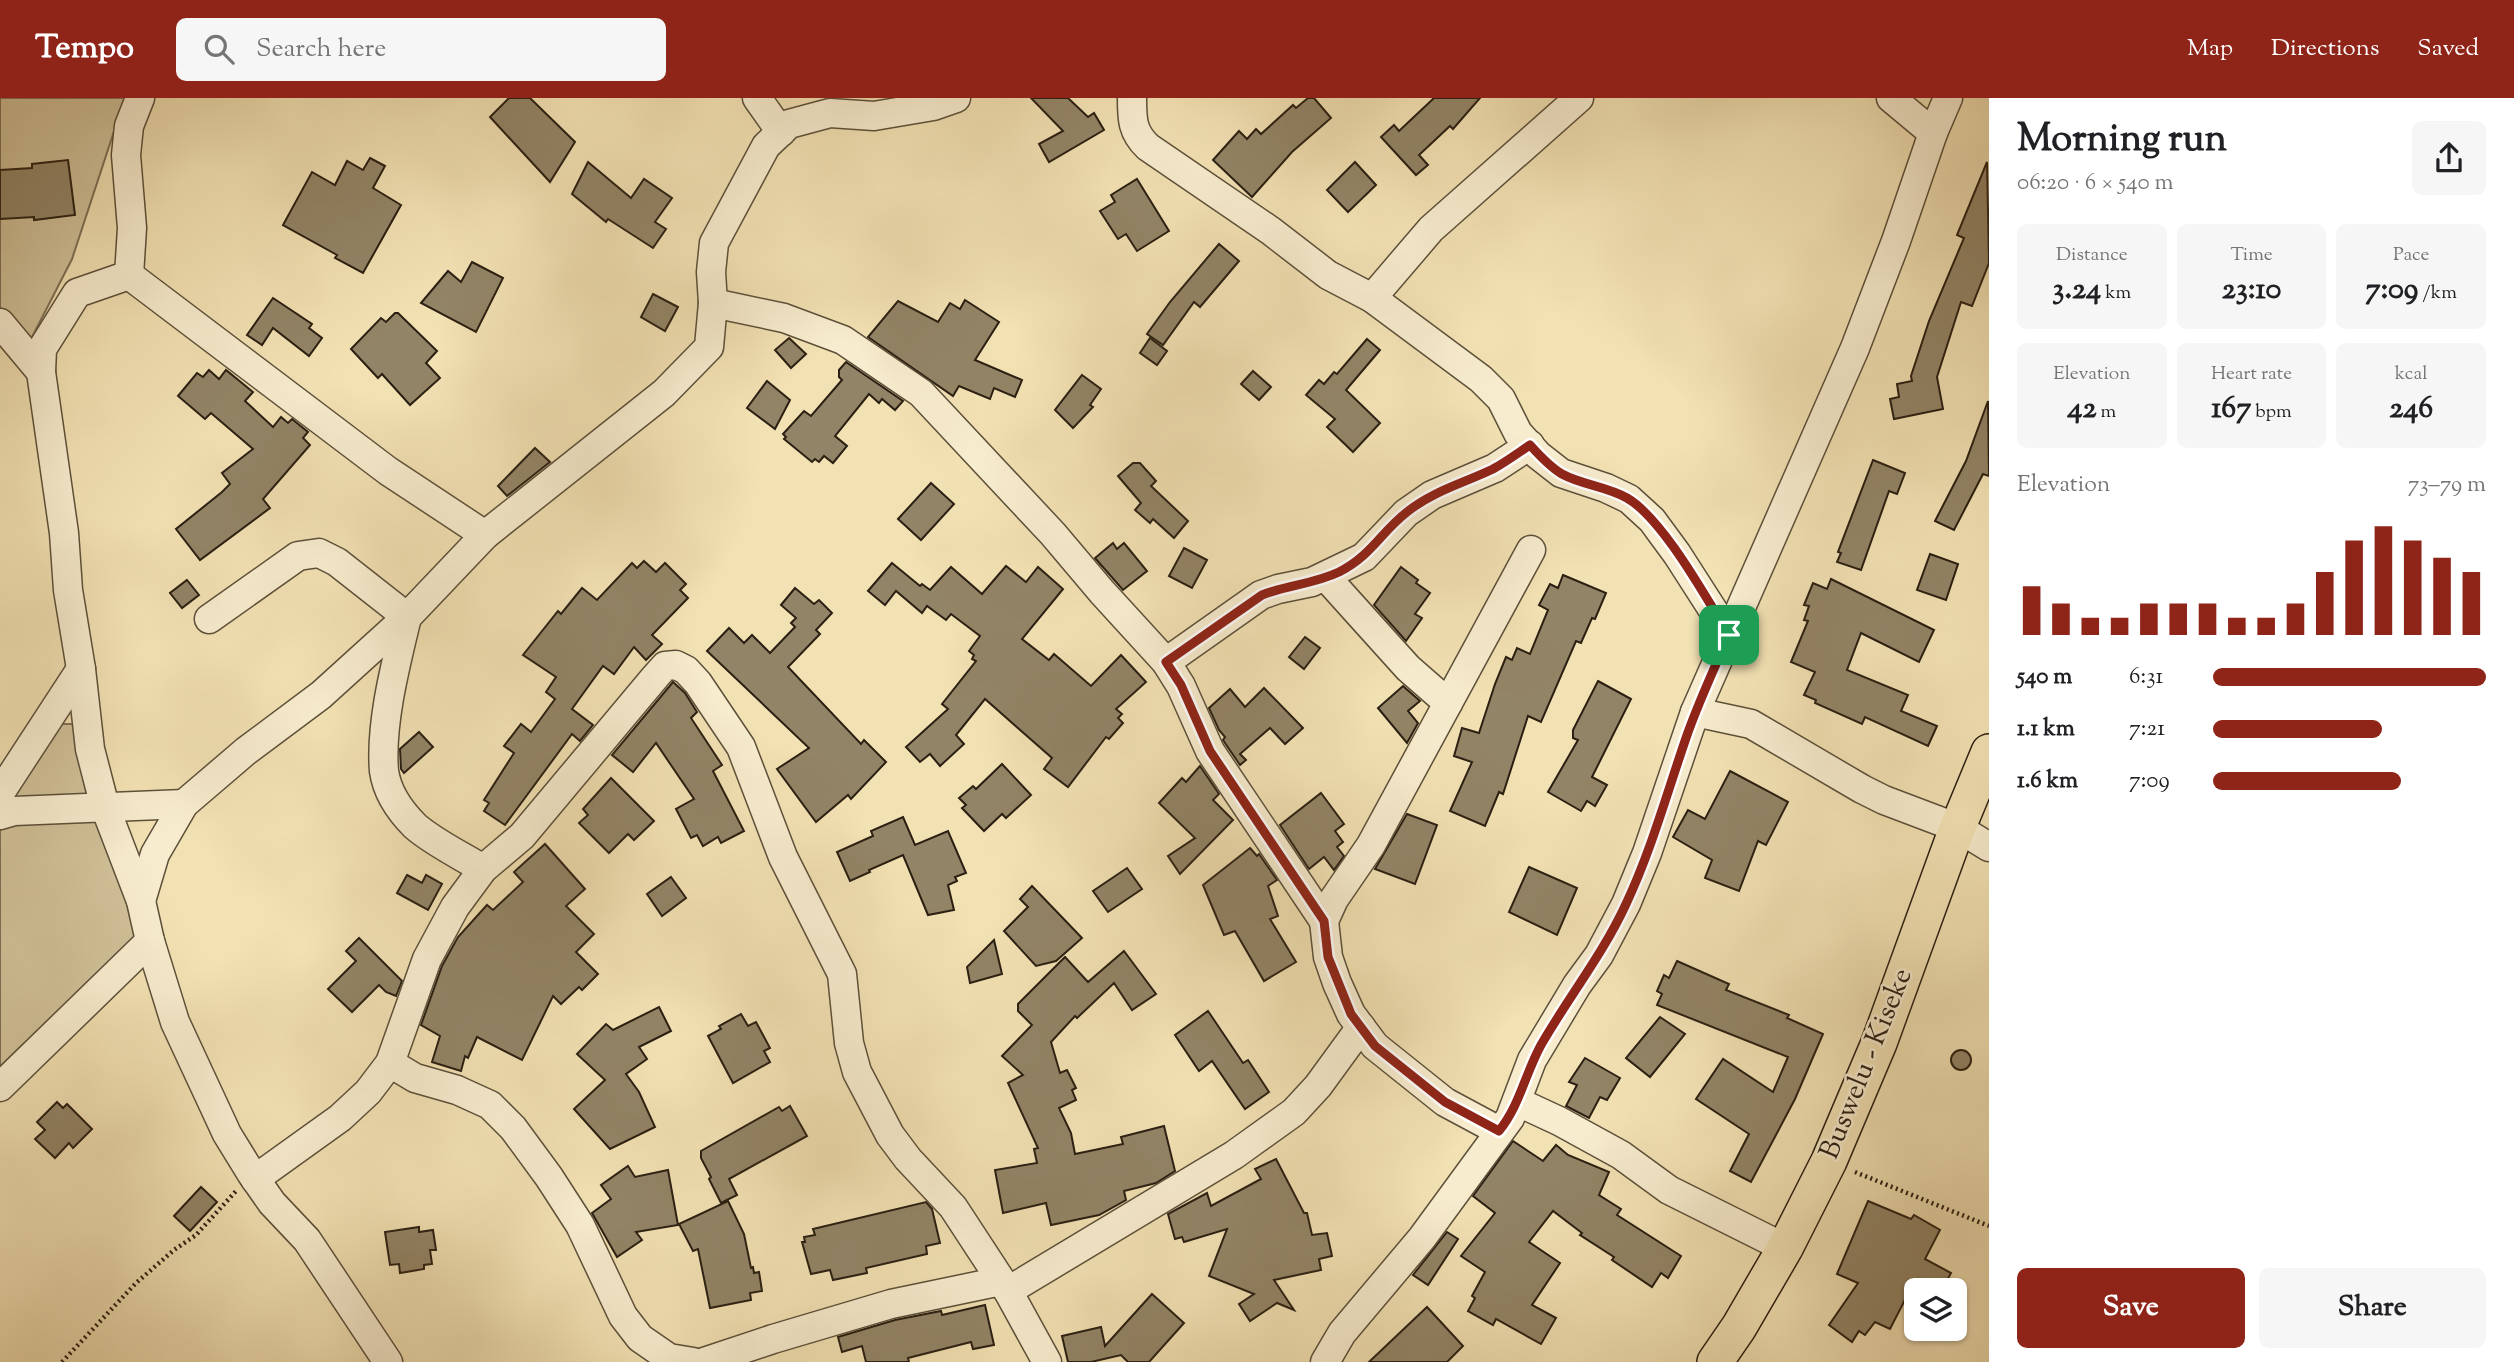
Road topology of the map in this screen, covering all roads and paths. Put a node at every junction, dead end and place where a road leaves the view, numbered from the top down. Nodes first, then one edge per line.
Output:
1 (140, 98) edge
2 (757, 98) edge
3 (956, 98) edge
4 (1132, 98) edge
5 (1579, 98) edge
6 (1891, 98) edge
7 (1948, 98) edge
8 (781, 132) junction
9 (1933, 133) junction
10 (129, 275) junction
11 (1372, 298) junction
12 (713, 303) junction
13 (0, 323) edge
14 (41, 372) junction
15 (1530, 445) junction
16 (485, 535) junction
17 (1531, 550) dead end
18 (1325, 577) junction
19 (407, 617) junction
20 (209, 619) dead end
21 (1729, 635) junction
22 (1166, 662) junction
23 (81, 668) junction
24 (1448, 703) junction
25 (1695, 712) junction
26 (1989, 752) edge
27 (0, 793) edge
28 (184, 804) junction
29 (106, 807) junction
30 (0, 815) edge
31 (1958, 828) junction
32 (1989, 846) edge
33 (483, 869) junction
34 (141, 901) junction
35 (1324, 921) junction
36 (150, 941) junction
37 (1361, 1027) junction
38 (390, 1063) junction
39 (0, 1087) edge
40 (1518, 1102) junction
41 (1499, 1131) junction
42 (1829, 1161) junction
43 (253, 1176) junction
44 (1989, 1226) edge
45 (1785, 1248) junction
46 (1005, 1286) junction
47 (62, 1362) edge
48 (388, 1362) edge
49 (693, 1362) edge
50 (704, 1362) edge
51 (1047, 1362) edge
52 (1325, 1362) edge
53 (1715, 1362) edge

1 - 10 street
2 - 8 street
3 - 8 street
4 - 11 street
5 - 11 street
6 - 9 street
7 - 9 street
8 - 12 street
9 - 21 street
10 - 14 street
10 - 16 street
11 - 15 street
12 - 16 street
12 - 22 street
13 - 14 street
14 - 23 street
15 - 18 street
15 - 21 street
16 - 19 street
17 - 24 street
18 - 22 street
18 - 24 street
19 - 20 street
19 - 28 street
19 - 33 street
21 - 25 street
22 - 35 street
23 - 27 street
23 - 29 street
24 - 35 street
25 - 31 street
25 - 40 street
26 - 31 main road, Buswelu - Kiseke
28 - 29 street
28 - 34 street
29 - 30 street
29 - 34 street
31 - 32 street
31 - 42 main road, Buswelu - Kiseke
33 - 38 street
33 - 46 street
34 - 36 street
35 - 37 street
36 - 39 street
36 - 43 street
37 - 41 street
37 - 46 street
38 - 43 street
38 - 49 street
40 - 41 street
40 - 45 street
41 - 52 street
42 - 44 path
42 - 45 main road, Buswelu - Kiseke
43 - 47 path
43 - 48 street
45 - 53 main road, Buswelu - Kiseke
46 - 50 street
46 - 51 street

